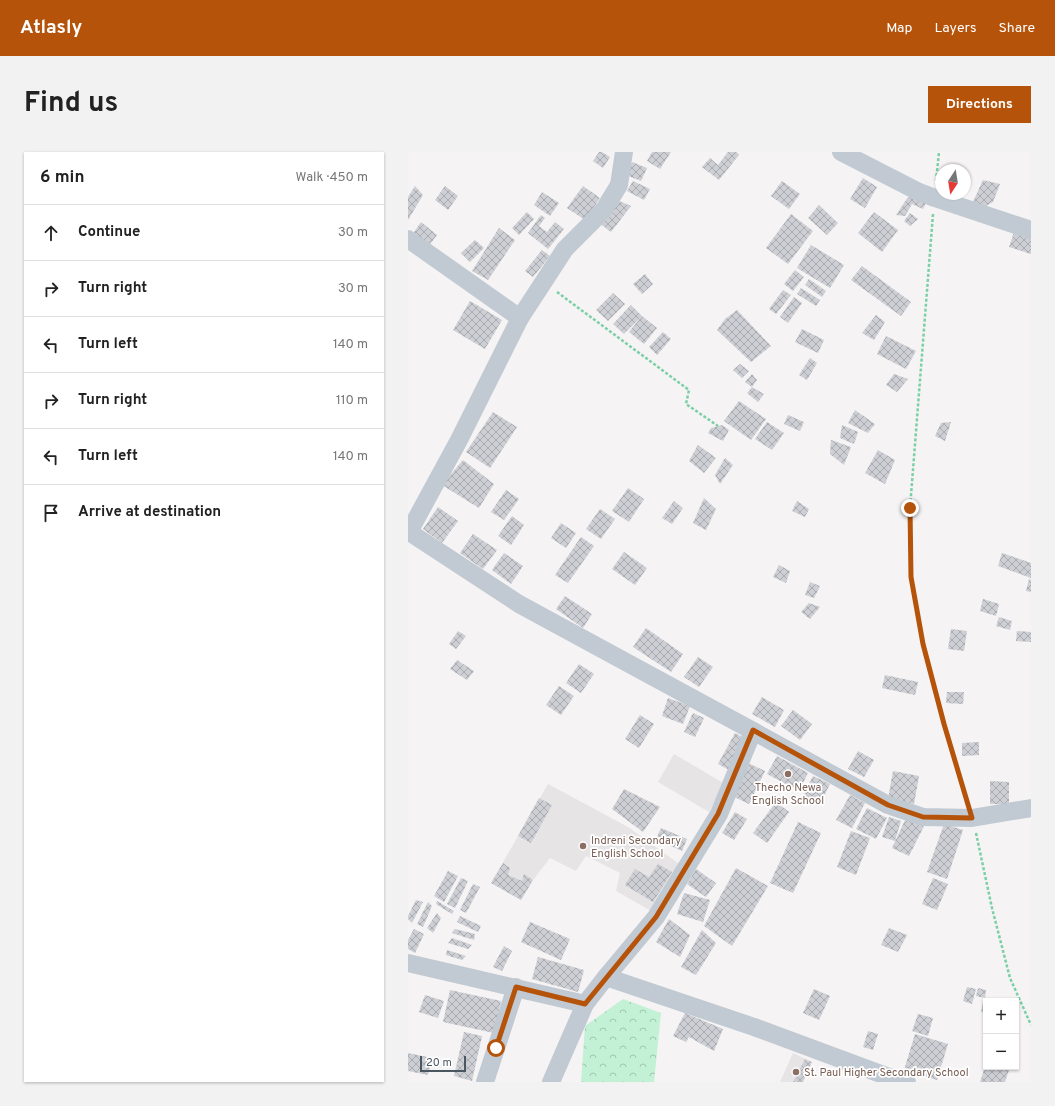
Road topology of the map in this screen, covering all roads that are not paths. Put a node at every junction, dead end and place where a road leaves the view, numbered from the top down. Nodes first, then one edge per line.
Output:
1 (624, 152) edge
2 (841, 152) edge
3 (1031, 230) edge
4 (408, 238) edge
5 (520, 318) junction
6 (753, 730) junction
7 (1031, 808) edge
8 (408, 963) edge
9 (606, 977) junction
10 (516, 987) junction
11 (585, 1004) junction
12 (485, 1082) edge
13 (551, 1082) edge
14 (907, 1082) edge

1 - 5 street
2 - 3 street
4 - 5 street
5 - 6 street
6 - 7 street
6 - 9 street
8 - 10 street
9 - 11 street
9 - 14 street
10 - 11 street
10 - 12 street
11 - 13 street

